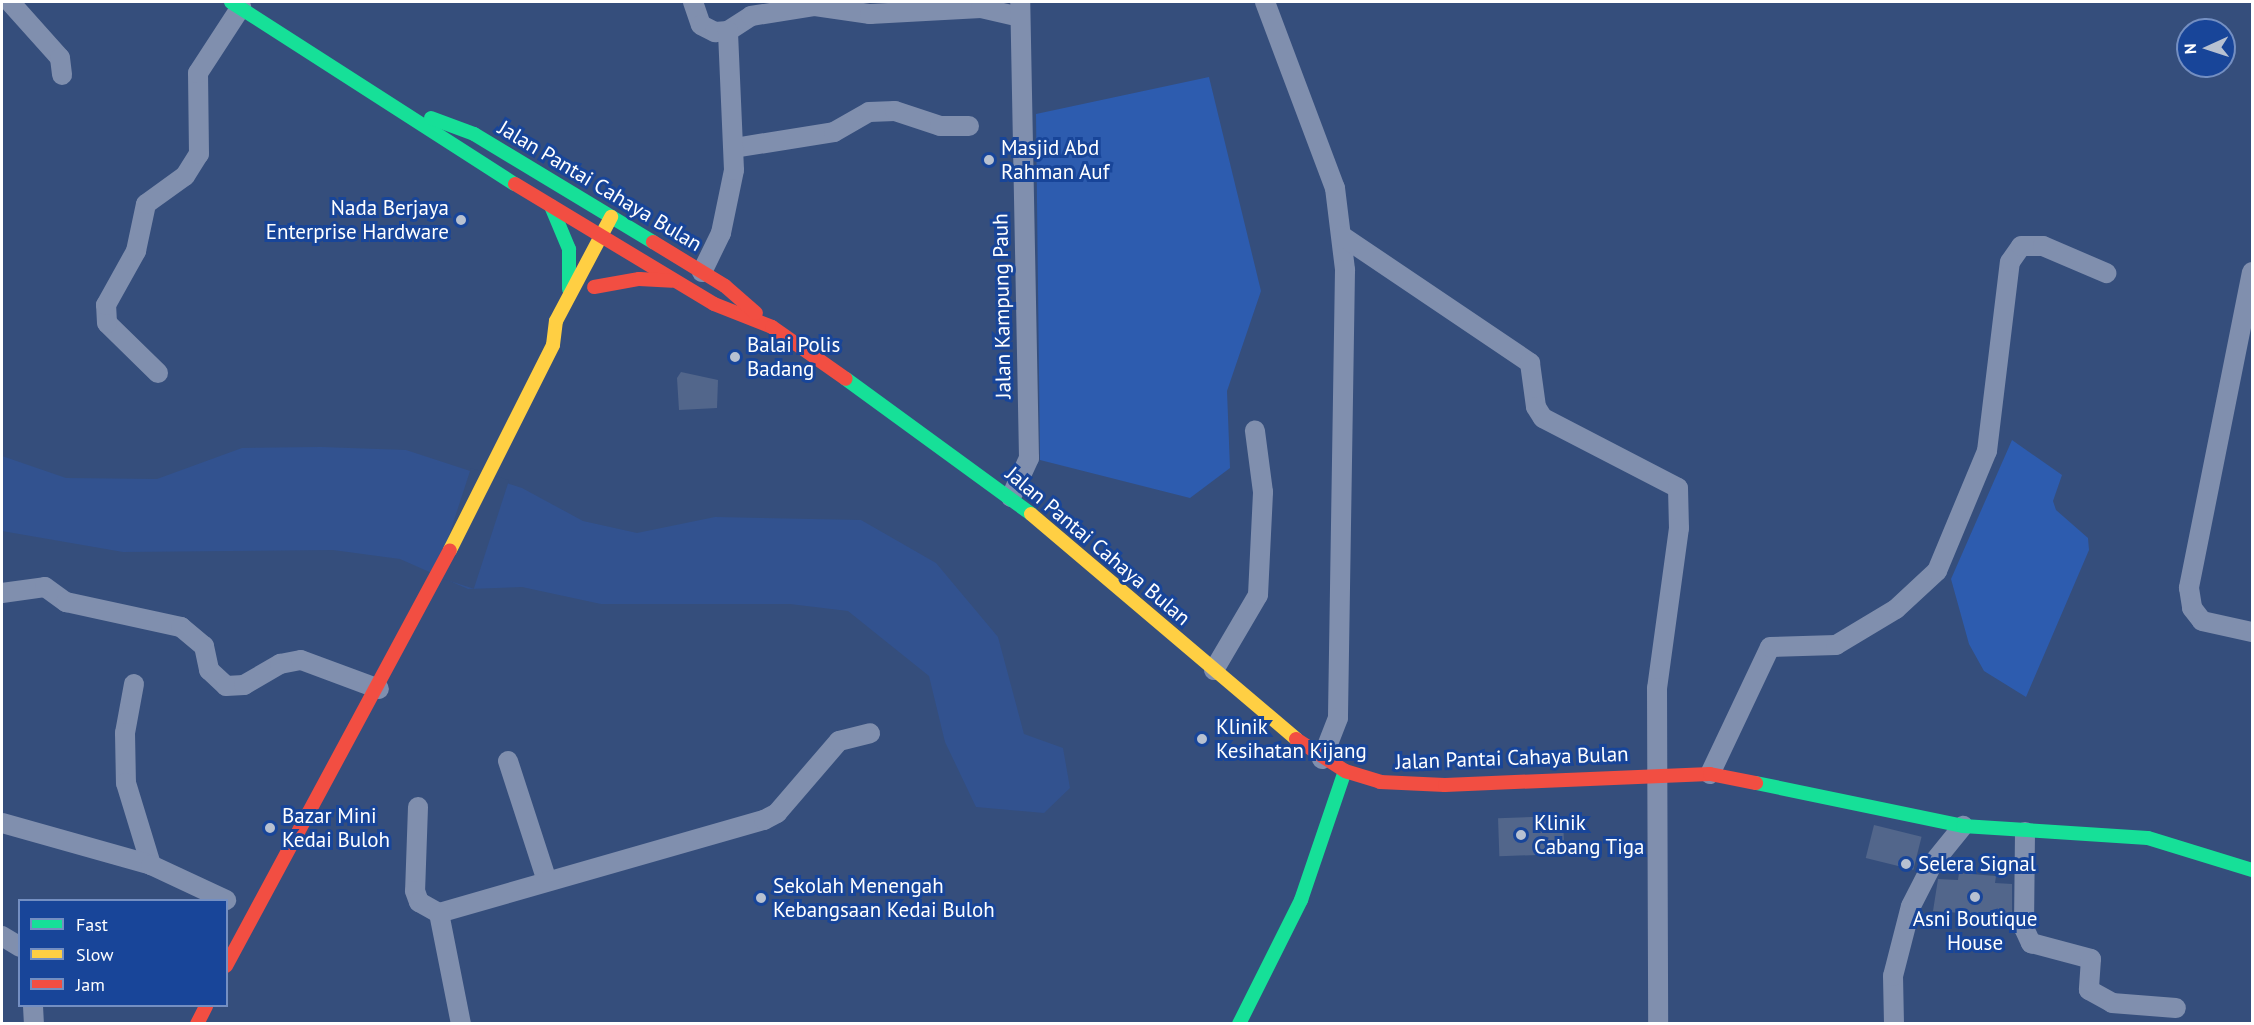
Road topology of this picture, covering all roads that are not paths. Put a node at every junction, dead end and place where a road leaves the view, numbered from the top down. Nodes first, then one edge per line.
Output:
1 (10, 2) edge
2 (693, 2) edge
3 (1265, 2) edge
4 (236, 4) edge
5 (1021, 6) edge
6 (728, 31) junction
7 (62, 75) dead end
8 (393, 103) junction
9 (969, 126) dead end
10 (734, 148) junction
11 (551, 206) junction
12 (611, 217) junction
13 (626, 226) junction
14 (600, 236) junction
15 (1342, 236) junction
16 (610, 255) junction
17 (702, 272) junction
18 (2253, 272) edge
19 (2106, 273) dead end
20 (682, 286) junction
21 (594, 287) junction
22 (568, 297) junction
23 (585, 304) dead end
24 (772, 327) junction
25 (571, 329) dead end
26 (553, 345) junction
27 (158, 373) dead end
28 (1255, 431) dead end
29 (1011, 497) junction
30 (2, 594) edge
31 (2253, 632) edge
32 (1214, 670) junction
33 (134, 684) dead end
34 (379, 689) junction
35 (870, 733) dead end
36 (1322, 759) junction
37 (508, 761) dead end
38 (1345, 771) junction
39 (1710, 774) junction
40 (1655, 775) junction
41 (1360, 777) junction
42 (418, 807) dead end
43 (2, 823) edge
44 (1963, 826) junction
45 (2025, 832) junction
46 (151, 865) junction
47 (2253, 870) edge
48 (547, 881) junction
49 (222, 899) edge
50 (1301, 900) junction
51 (228, 902) edge
52 (439, 913) junction
53 (252, 916) junction
54 (2, 936) edge
55 (18, 946) edge
56 (228, 962) edge
57 (33, 1007) edge
58 (205, 1007) edge
59 (2176, 1008) dead end
60 (34, 1023) edge
61 (197, 1023) edge
62 (461, 1023) edge
63 (1239, 1023) edge
64 (1658, 1023) edge
65 (1894, 1023) edge

1 - 7 street
2 - 6 street
3 - 15 street
4 - 8 street, Jalan Pantai Cahaya Bulan
4 - 27 street
5 - 6 street
5 - 29 street, Jalan Kampung Pauh
6 - 10 street
8 - 11 street, Jalan Pantai Cahaya Bulan
8 - 12 street, Jalan Pantai Cahaya Bulan
9 - 10 street
10 - 17 street
11 - 14 street, Jalan Pantai Cahaya Bulan
11 - 22 street
12 - 13 street, Jalan Pantai Cahaya Bulan
12 - 14 street
13 - 16 street
13 - 17 street, Jalan Pantai Cahaya Bulan
14 - 16 street, Jalan Pantai Cahaya Bulan
14 - 22 street
15 - 36 street
15 - 40 street
16 - 20 street, Jalan Pantai Cahaya Bulan
16 - 21 street
17 - 24 street, Jalan Pantai Cahaya Bulan
18 - 31 street
19 - 39 street
20 - 21 street
20 - 24 street, Jalan Pantai Cahaya Bulan
21 - 23 street
22 - 26 street
24 - 29 street, Jalan Pantai Cahaya Bulan
25 - 26 street
26 - 34 street
28 - 32 street
29 - 32 street, Jalan Pantai Cahaya Bulan
30 - 34 street
32 - 36 street, Jalan Pantai Cahaya Bulan
33 - 46 street
34 - 53 street
35 - 48 street
36 - 38 street, Jalan Pantai Cahaya Bulan
37 - 48 street
38 - 41 street, Jalan Pantai Cahaya Bulan
38 - 50 street
39 - 40 street, Jalan Pantai Cahaya Bulan
39 - 44 street, Jalan Pantai Cahaya Bulan
40 - 41 street, Jalan Pantai Cahaya Bulan
40 - 64 street
41 - 50 street
42 - 52 street
43 - 46 street
44 - 45 street, Jalan Pantai Cahaya Bulan
44 - 65 street
45 - 47 street, Jalan Pantai Cahaya Bulan
45 - 59 street
46 - 49 street
48 - 52 street
50 - 63 street
51 - 53 street
52 - 62 street
53 - 56 street
54 - 55 street
57 - 60 street
58 - 61 street

